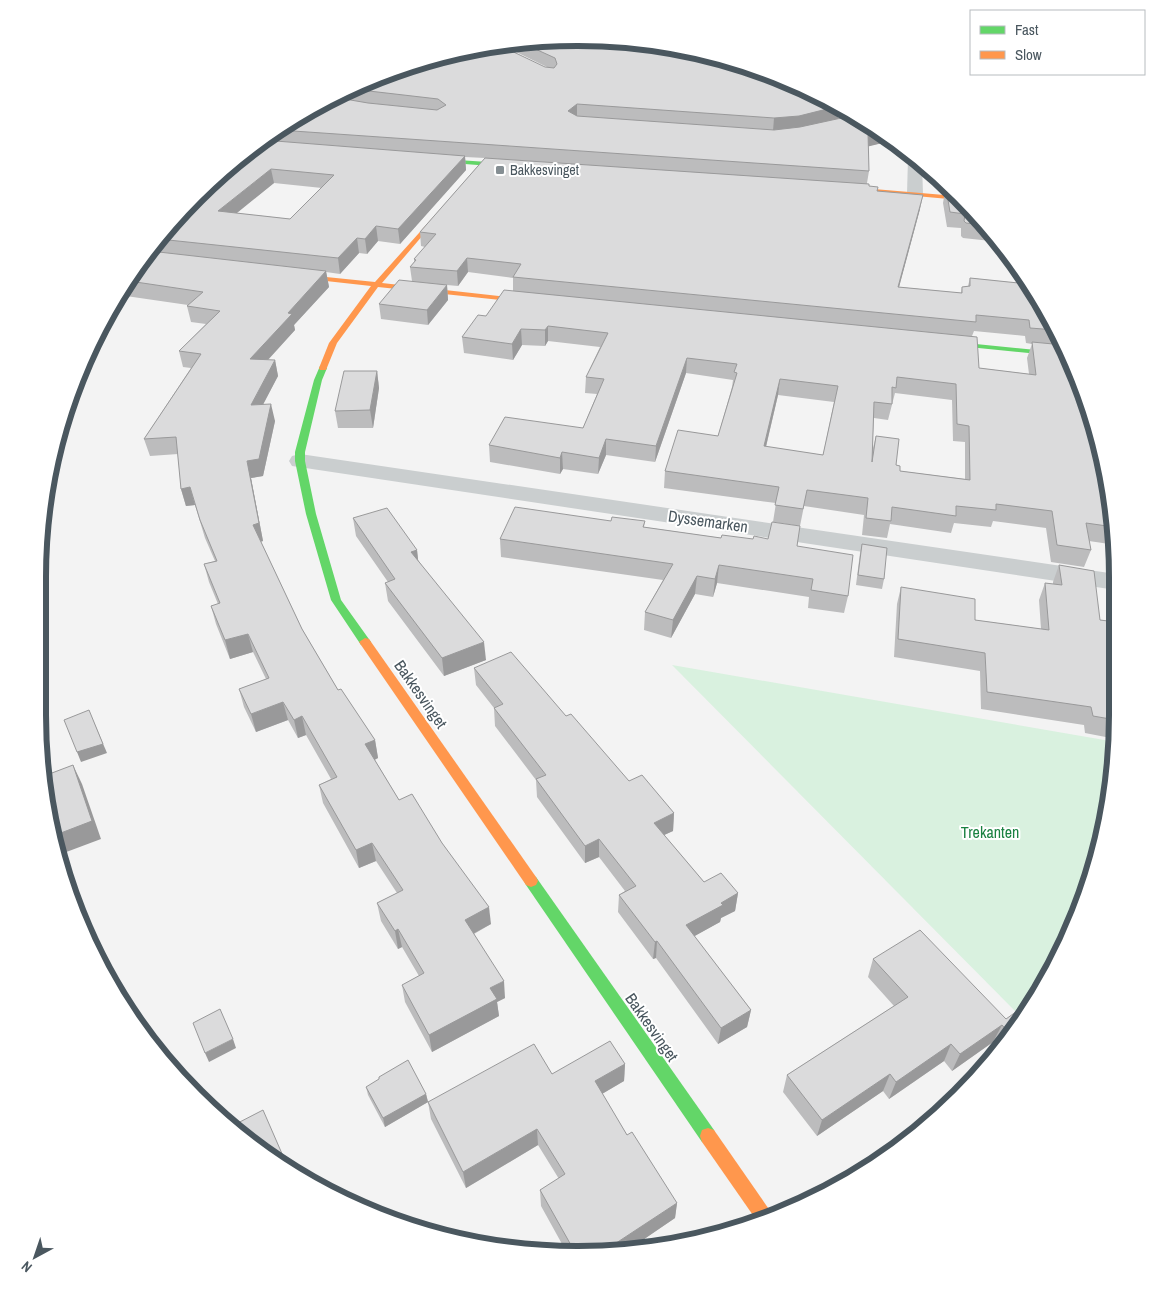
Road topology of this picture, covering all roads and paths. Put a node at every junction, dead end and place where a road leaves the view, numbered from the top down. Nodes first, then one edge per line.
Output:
1 (853, 124) edge
2 (833, 127) edge
3 (417, 159) edge
4 (482, 163) junction
5 (531, 167) edge
6 (915, 167) edge
7 (470, 178) edge
8 (847, 189) edge
9 (915, 194) junction
10 (948, 197) edge
11 (451, 199) edge
12 (280, 274) edge
13 (376, 285) junction
14 (544, 302) edge
15 (929, 341) edge
16 (1059, 354) edge
17 (300, 461) junction
18 (1109, 581) edge
19 (761, 1213) edge

1 - 2 street
3 - 4 street
4 - 5 street
4 - 7 street
6 - 9 street
8 - 9 street
9 - 10 street
11 - 13 street, Bakkesvinget
12 - 13 street
13 - 14 street
13 - 17 street, Bakkesvinget
15 - 16 street
17 - 18 street, Dyssemarken
17 - 19 street, Bakkesvinget

